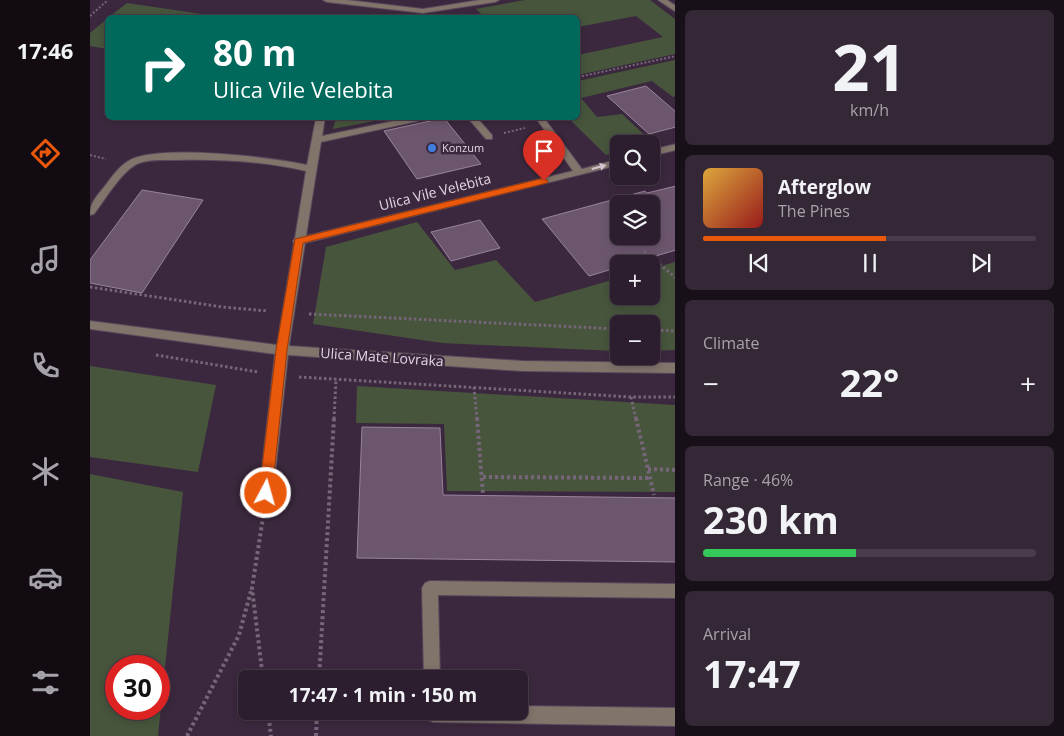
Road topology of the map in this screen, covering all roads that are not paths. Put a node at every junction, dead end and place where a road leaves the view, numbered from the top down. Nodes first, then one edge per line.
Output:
1 (327, 0) edge
2 (495, 0) edge
3 (662, 0) edge
4 (360, 5) edge
5 (403, 10) junction
6 (438, 10) junction
7 (675, 10) edge
8 (406, 15) edge
9 (442, 15) edge
10 (320, 120) edge
11 (409, 120) edge
12 (474, 120) edge
13 (543, 120) edge
14 (489, 137) road end
15 (317, 140) junction
16 (675, 147) edge
17 (660, 151) edge
18 (610, 164) edge
19 (311, 169) junction
20 (579, 172) junction
21 (90, 212) edge
22 (298, 241) junction
23 (90, 326) edge
24 (282, 350) junction
25 (675, 368) edge
26 (266, 493) road end
27 (675, 591) edge
28 (432, 670) edge
29 (528, 715) edge
30 (675, 717) edge

1 - 4 street
2 - 6 street
3 - 7 street
4 - 5 street
5 - 6 street
5 - 8 street
6 - 9 street
10 - 15 street
11 - 15 street
12 - 14 street
13 - 20 street
15 - 19 street
16 - 17 street
20 -> 18 street, Ulica Vile Velebita
19 - 21 street
19 - 22 street
20 - 22 street, Ulica Vile Velebita
22 - 24 street
23 - 24 street, Ulica Mate Lovraka
24 - 25 street, Ulica Mate Lovraka
24 - 26 street
27 - 28 street
29 - 30 street

